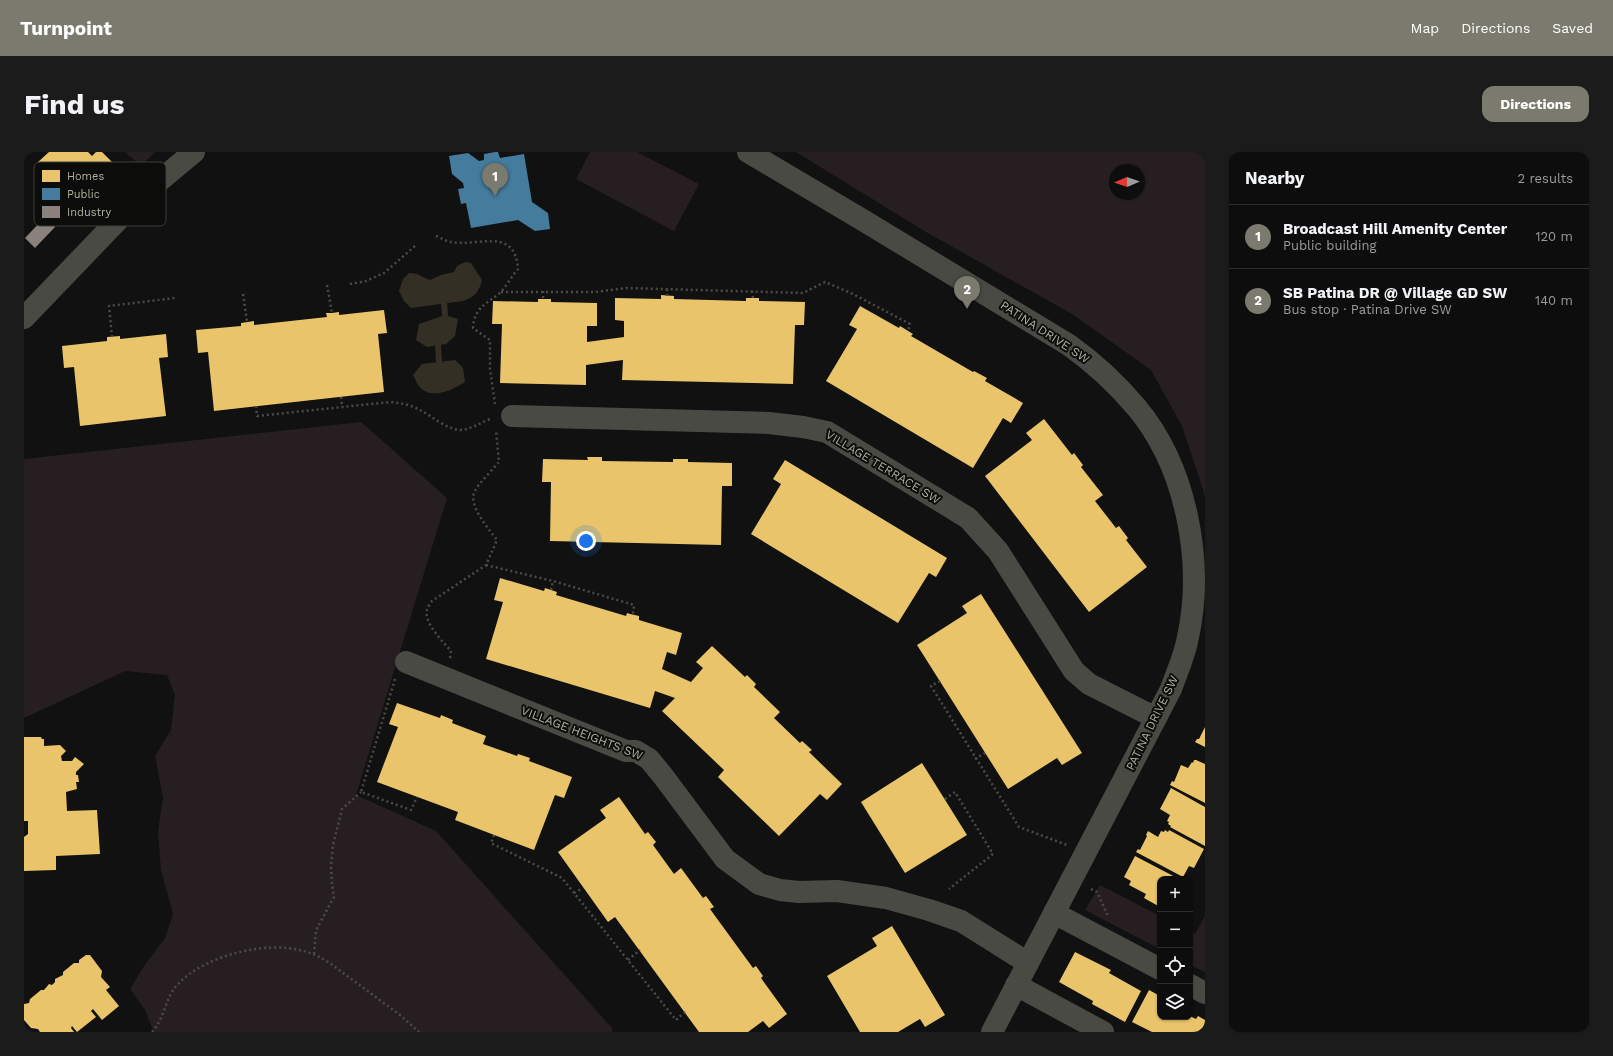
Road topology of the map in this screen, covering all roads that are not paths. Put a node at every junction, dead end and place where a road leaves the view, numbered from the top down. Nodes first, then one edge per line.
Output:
1 (194, 152) edge
2 (748, 152) edge
3 (166, 175) edge
4 (112, 226) edge
5 (24, 318) edge
6 (504, 416) road end
7 (406, 662) road end
8 (1156, 718) junction
9 (1054, 913) junction
10 (1028, 963) junction
11 (1157, 967) edge
12 (1016, 985) junction
13 (1193, 987) edge
14 (1205, 993) edge
15 (992, 1032) edge
16 (1103, 1032) edge

1 - 3 street
2 - 8 street, PATINA DRIVE SW
4 - 5 street
6 - 8 street, VILLAGE TERRACE SW
7 - 10 street, VILLAGE HEIGHTS SW
8 - 9 street, PATINA DRIVE SW
9 - 10 street, PATINA DRIVE SW
9 - 11 street
10 - 12 street, PATINA DRIVE SW
12 - 15 street, PATINA DRIVE SW
12 - 16 street
13 - 14 street

